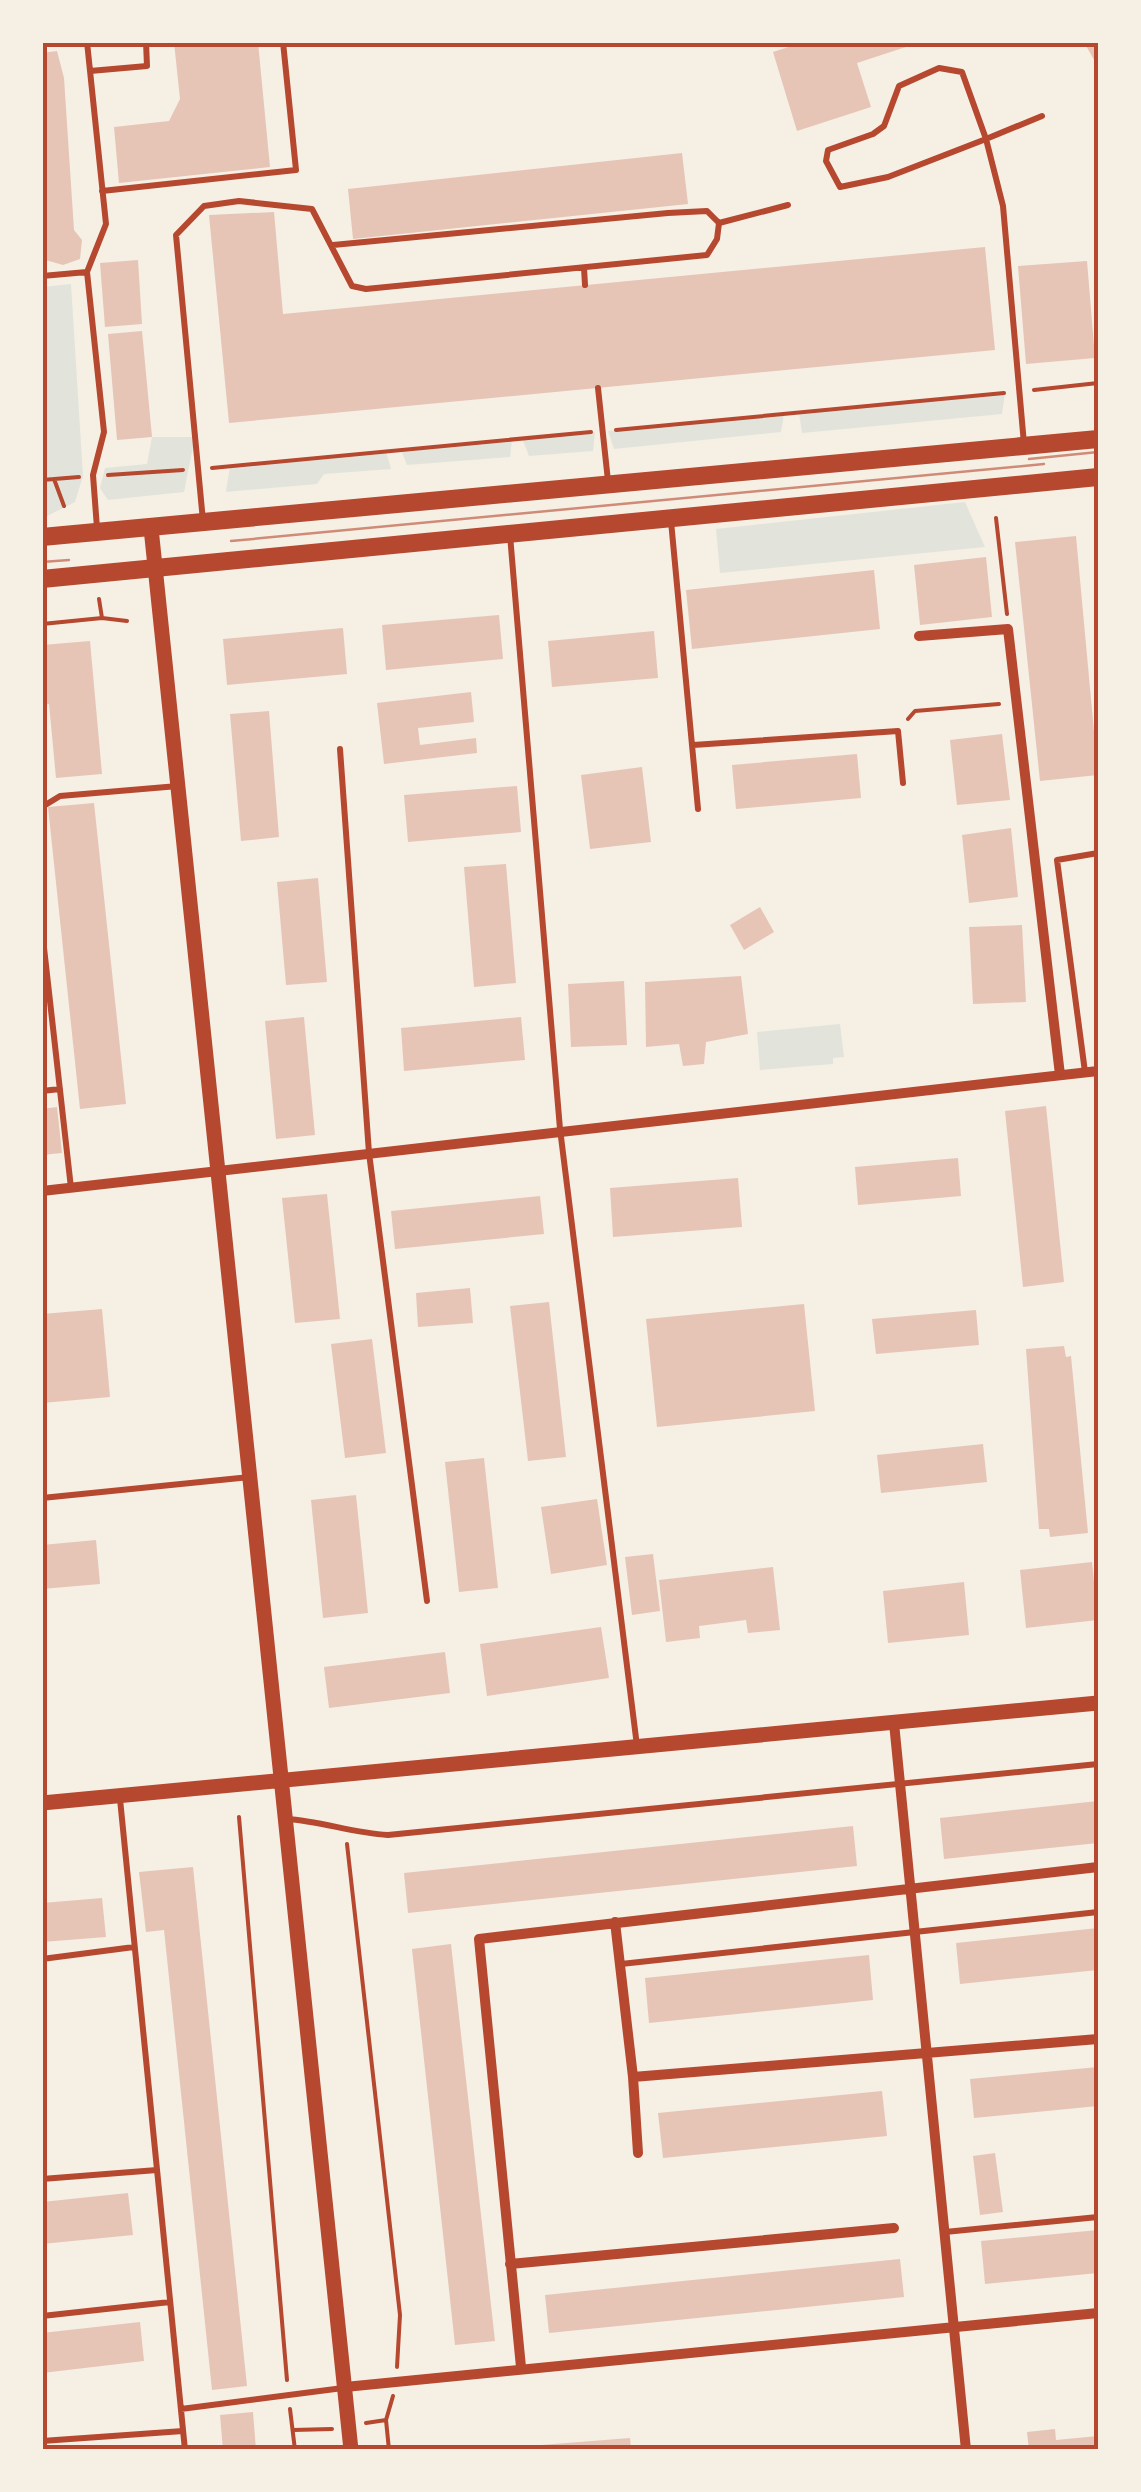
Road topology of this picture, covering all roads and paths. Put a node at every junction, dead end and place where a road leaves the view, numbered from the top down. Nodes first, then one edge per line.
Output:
1 (87, 42) edge
2 (146, 42) edge
3 (282, 42) edge
4 (90, 71) junction
5 (1042, 116) dead end
6 (986, 139) junction
7 (102, 191) junction
8 (788, 205) dead end
9 (718, 223) junction
10 (332, 245) junction
11 (584, 268) junction
12 (88, 272) junction
13 (42, 276) edge
14 (586, 285) dead end
15 (598, 388) dead end
16 (1098, 439) edge
17 (1024, 446) junction
18 (84, 476) dead end
19 (1098, 477) edge
20 (54, 479) junction
21 (42, 480) edge
22 (608, 485) junction
23 (64, 506) dead end
24 (996, 518) dead end
25 (671, 520) junction
26 (203, 524) junction
27 (151, 528) junction
28 (98, 533) junction
29 (510, 535) junction
30 (42, 537) edge
31 (155, 569) junction
32 (42, 579) edge
33 (99, 598) dead end
34 (102, 618) junction
35 (127, 621) dead end
36 (42, 624) edge
37 (1008, 629) junction
38 (918, 636) dead end
39 (1017, 702) junction
40 (898, 730) junction
41 (693, 745) junction
42 (340, 749) dead end
43 (903, 783) dead end
44 (179, 786) junction
45 (42, 806) edge
46 (698, 809) dead end
47 (1098, 854) edge
48 (42, 930) edge
49 (1098, 1071) edge
50 (1085, 1072) junction
51 (1060, 1075) junction
52 (60, 1089) junction
53 (42, 1090) edge
54 (560, 1129) junction
55 (369, 1154) junction
56 (221, 1173) junction
57 (70, 1188) junction
58 (42, 1190) edge
59 (251, 1476) junction
60 (42, 1498) edge
61 (427, 1601) dead end
62 (1098, 1703) edge
63 (894, 1723) junction
64 (637, 1747) junction
65 (1098, 1764) edge
66 (280, 1781) junction
67 (899, 1784) junction
68 (120, 1796) junction
69 (42, 1803) edge
70 (239, 1817) dead end
71 (284, 1819) junction
72 (345, 1828) junction
73 (1098, 1866) edge
74 (908, 1886) junction
75 (1098, 1912) edge
76 (614, 1922) junction
77 (913, 1930) junction
78 (134, 1948) junction
79 (42, 1960) edge
80 (620, 1964) junction
81 (1098, 2038) edge
82 (926, 2052) junction
83 (633, 2076) junction
84 (638, 2154) dead end
85 (157, 2170) junction
86 (42, 2178) edge
87 (1098, 2217) edge
88 (894, 2228) dead end
89 (944, 2232) junction
90 (510, 2264) junction
91 (170, 2302) junction
92 (1098, 2313) edge
93 (42, 2316) edge
94 (953, 2326) junction
95 (521, 2367) junction
96 (397, 2381) junction
97 (345, 2387) junction
98 (289, 2394) junction
99 (181, 2409) junction
100 (386, 2420) dead end
101 (183, 2431) junction
102 (42, 2441) edge
103 (185, 2450) edge
104 (294, 2450) edge
105 (351, 2450) edge
106 (966, 2450) edge

1 - 4 lane
2 - 4 lane
3 - 7 lane
4 - 7 lane
5 - 6 lane
6 - 6 lane
6 - 17 lane
7 - 12 lane
8 - 9 lane
9 - 10 lane
9 - 11 lane
10 - 11 lane
10 - 26 lane
11 - 14 lane
12 - 13 lane
12 - 28 lane
15 - 22 lane
16 - 17 main road
17 - 22 main road
18 - 20 path
19 - 25 main road
20 - 21 path
20 - 23 path
22 - 26 main road
24 - 37 path
25 - 29 main road
25 - 41 lane
26 - 27 main road
27 - 28 main road
27 - 31 street
28 - 30 main road
29 - 31 main road
29 - 54 lane
31 - 32 main road
31 - 44 street
33 - 34 path
34 - 35 path
34 - 36 path
37 - 38 street
37 - 39 street
39 - 40 path
39 - 51 street
40 - 41 lane
40 - 43 lane
41 - 46 lane
42 - 55 lane
44 - 45 lane
44 - 56 street
47 - 50 lane
48 - 52 lane
49 - 50 street
50 - 51 street
51 - 54 street
52 - 53 lane
52 - 57 lane
54 - 55 street
54 - 64 lane
55 - 56 street
55 - 61 lane
56 - 57 street
56 - 59 street
57 - 58 street
59 - 60 lane
59 - 66 street
62 - 63 street
63 - 64 street
63 - 67 street
64 - 66 street
65 - 67 lane
66 - 68 street
66 - 71 street
67 - 72 lane
67 - 74 street
68 - 69 street
68 - 78 lane
70 - 98 path
71 - 72 lane
71 - 97 street
72 - 96 path
73 - 74 street
74 - 76 street
74 - 77 street
75 - 77 lane
76 - 80 street
76 - 90 street
77 - 80 lane
77 - 82 street
78 - 79 lane
78 - 85 lane
80 - 83 street
81 - 82 street
82 - 83 street
82 - 89 street
83 - 84 street
85 - 86 lane
85 - 91 lane
87 - 89 lane
88 - 90 street
89 - 94 street
90 - 95 street
91 - 93 lane
91 - 99 lane
92 - 94 street
94 - 95 street
94 - 106 street
95 - 96 street
96 - 97 street
96 - 100 path
97 - 98 lane
97 - 105 street
98 - 99 lane
98 - 104 path
99 - 101 lane
101 - 102 lane
101 - 103 lane

